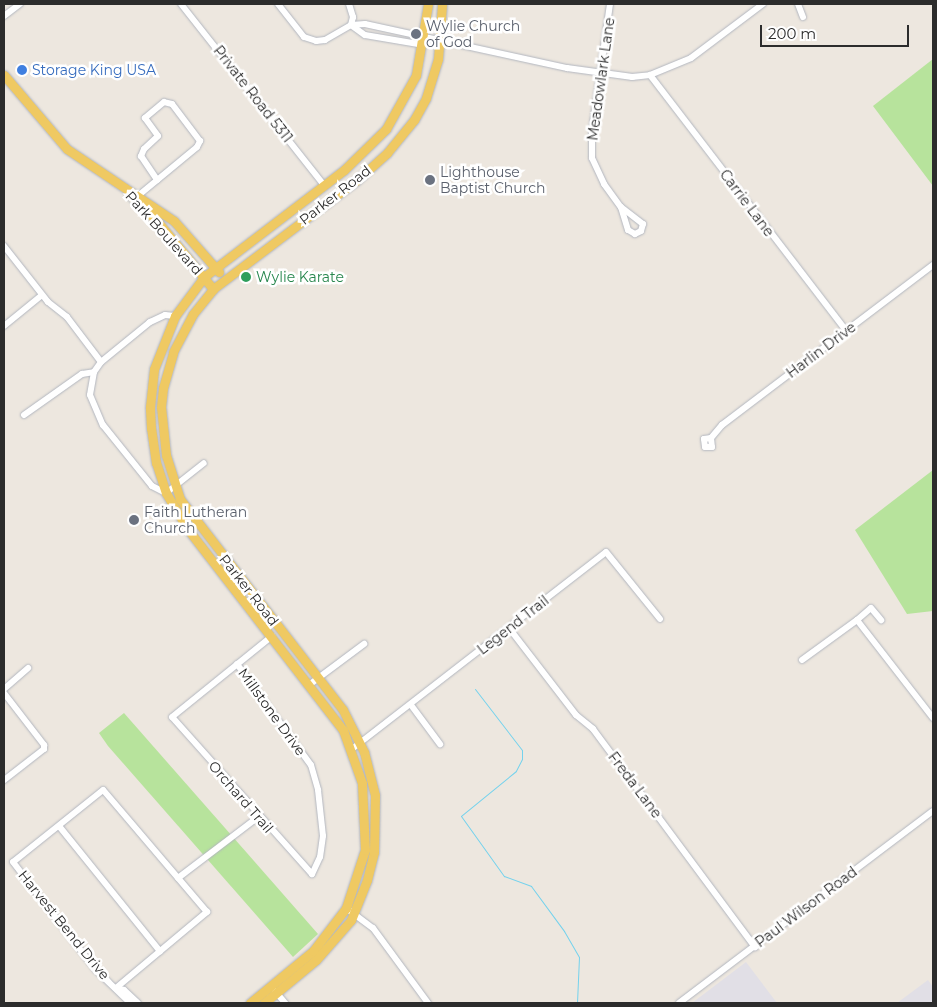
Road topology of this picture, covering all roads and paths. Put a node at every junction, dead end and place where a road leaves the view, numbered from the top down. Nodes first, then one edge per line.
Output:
1 (20, 4) edge
2 (181, 4) edge
3 (278, 4) edge
4 (349, 4) edge
5 (428, 4) edge
6 (442, 4) edge
7 (610, 4) edge
8 (763, 4) edge
9 (798, 4) edge
10 (4, 16) edge
11 (803, 17) dead end
12 (351, 26) junction
13 (424, 37) junction
14 (441, 43) junction
15 (601, 74) junction
16 (4, 75) edge
17 (650, 76) junction
18 (114, 180) junction
19 (157, 180) junction
20 (324, 185) junction
21 (139, 195) junction
22 (621, 206) dead end
23 (4, 246) edge
24 (933, 265) edge
25 (215, 267) junction
26 (204, 277) junction
27 (224, 278) junction
28 (213, 288) junction
29 (42, 295) junction
30 (176, 316) junction
31 (4, 326) edge
32 (846, 330) junction
33 (101, 362) junction
34 (94, 372) junction
35 (24, 416) dead end
36 (711, 438) dead end
37 (204, 463) dead end
38 (175, 486) junction
39 (166, 493) junction
40 (660, 619) dead end
41 (857, 620) junction
42 (881, 620) dead end
43 (509, 628) junction
44 (272, 636) junction
45 (364, 644) dead end
46 (802, 660) dead end
47 (237, 664) junction
48 (28, 668) dead end
49 (318, 678) junction
50 (310, 685) junction
51 (4, 689) edge
52 (4, 693) edge
53 (411, 705) junction
54 (933, 718) edge
55 (360, 742) junction
56 (440, 744) dead end
57 (352, 749) junction
58 (4, 780) edge
59 (933, 811) edge
60 (258, 817) junction
61 (59, 826) junction
62 (312, 874) joint
63 (178, 878) junction
64 (346, 908) junction
65 (355, 913) junction
66 (755, 946) junction
67 (160, 950) junction
68 (116, 988) junction
69 (274, 989) junction
70 (130, 1003) edge
71 (138, 1003) edge
72 (250, 1003) edge
73 (264, 1003) edge
74 (285, 1003) edge
75 (428, 1003) edge
76 (679, 1003) edge

1 - 10 street
2 - 20 street, Private Road 5311
3 - 12 street
4 - 12 street
5 - 13 main road, Parker Road
6 - 14 main road, Parker Road
7 - 15 street, Meadowlark Lane
8 - 17 street
9 - 11 street
12 - 13 street
12 - 13 street
13 - 14 street
13 - 20 main road, Parker Road
14 - 15 street
14 - 27 main road, Parker Road
15 - 17 street
15 - 22 street, Meadowlark Lane
16 - 18 main road, Park Boulevard
17 - 32 street, Carrie Lane
18 - 21 main road, Park Boulevard
18 - 26 main road, Park Boulevard
19 - 19 street
19 - 21 street
20 - 25 main road, Parker Road
21 - 25 main road, Park Boulevard
23 - 29 street
24 - 32 street, Harlin Drive
25 - 26 main road, Parker Road
25 - 27 main road, Park Boulevard
26 - 28 main road, Park Boulevard
26 - 30 main road, Parker Road
27 - 28 main road, Parker Road
28 - 38 main road, Parker Road
29 - 31 street
29 - 33 street
30 - 33 street
30 - 39 main road, Parker Road
32 - 36 street, Harlin Drive
33 - 34 street
34 - 35 street
34 - 39 street
37 - 38 street
38 - 39 street
38 - 49 main road, Parker Road
39 - 44 main road, Parker Road
40 - 43 street, Legend Trail
41 - 42 street
41 - 46 street
41 - 54 street
43 - 53 street, Legend Trail
43 - 66 street, Freda Lane
44 - 47 street
44 - 50 main road, Parker Road
45 - 49 street
47 - 60 street, Orchard Trail
47 - 62 street, Millstone Drive
48 - 51 street
49 - 50 street
49 - 55 main road, Parker Road
50 - 57 main road, Parker Road
52 - 58 street
53 - 55 street, Legend Trail
53 - 56 street
55 - 57 street, Legend Trail
55 - 65 main road, Parker Road
57 - 64 main road, Parker Road
59 - 66 street, Paul Wilson Road
60 - 62 street, Orchard Trail
60 - 63 street
61 - 63 street
61 - 67 street
61 - 68 street, Harvest Bend Drive
63 - 67 street
64 - 65 street
64 - 69 main road, Parker Road
65 - 69 main road
65 - 75 street
66 - 76 street, Paul Wilson Road
67 - 68 street
68 - 70 street, Harvest Bend Drive
68 - 71 street, Harvest Bend Drive
69 - 72 main road
69 - 73 main road
69 - 74 street

